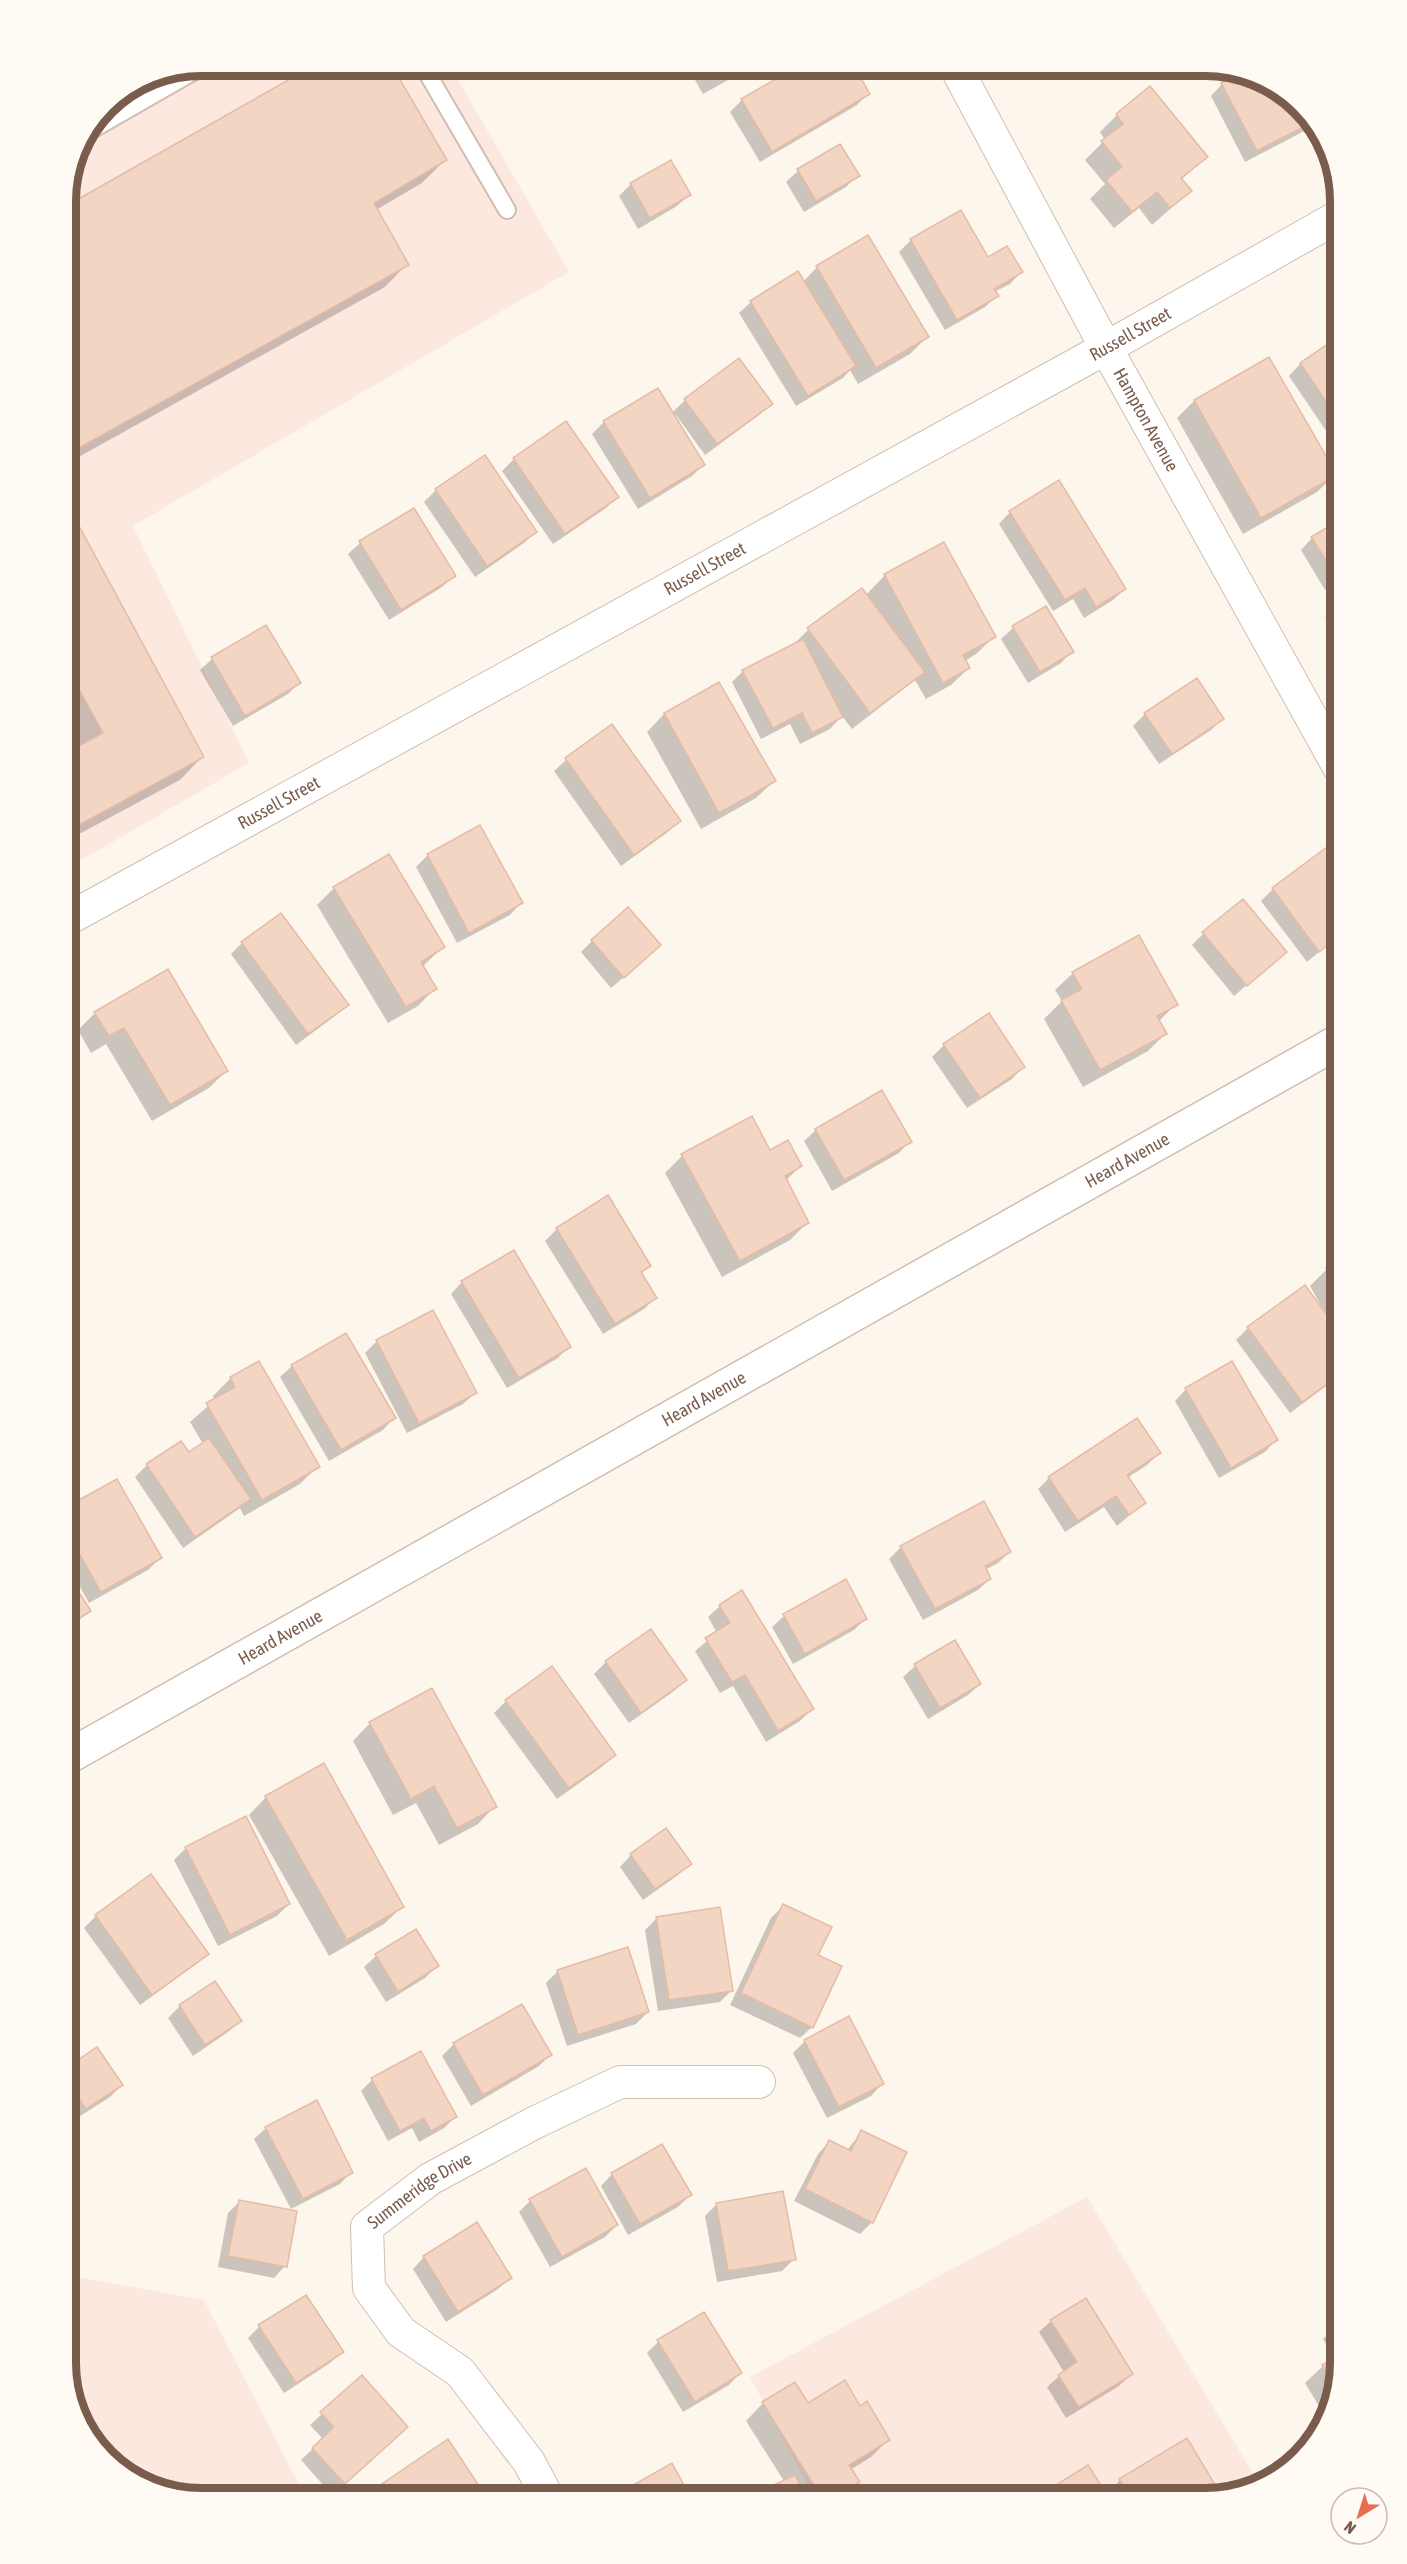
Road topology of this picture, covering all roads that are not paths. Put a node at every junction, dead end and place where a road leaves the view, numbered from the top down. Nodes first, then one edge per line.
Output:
1 (429, 77) edge
2 (961, 77) edge
3 (180, 79) edge
4 (105, 122) edge
5 (507, 210) dead end
6 (1330, 221) edge
7 (1106, 348) junction
8 (1330, 751) edge
9 (77, 914) edge
10 (1330, 1046) edge
11 (77, 1752) edge
12 (759, 2082) dead end
13 (542, 2487) edge

1 - 5 lane
2 - 7 street, Hampton Avenue
3 - 4 lane
6 - 7 street, Russell Street
7 - 8 street, Hampton Avenue
7 - 9 street, Russell Street
10 - 11 street, Heard Avenue
12 - 13 street, Summeridge Drive

